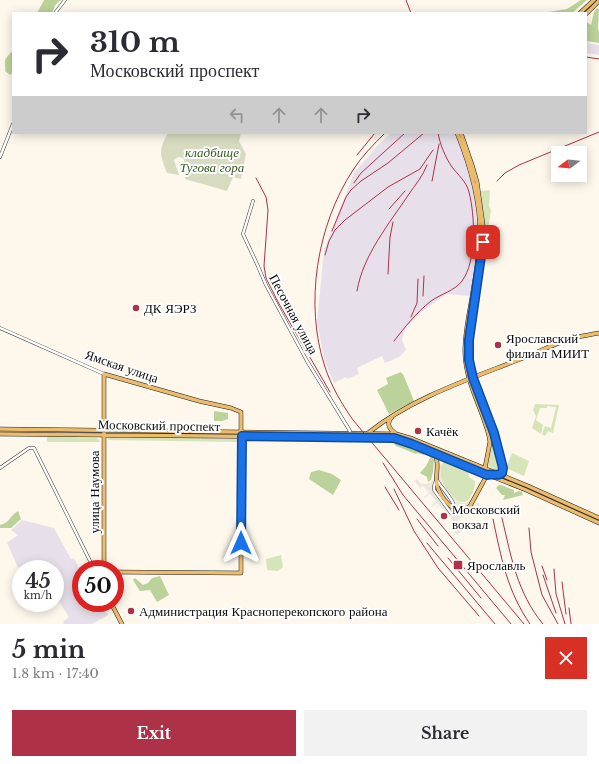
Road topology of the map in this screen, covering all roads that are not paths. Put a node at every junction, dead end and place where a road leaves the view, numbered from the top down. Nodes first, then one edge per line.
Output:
1 (65, 0) edge
2 (594, 0) edge
3 (599, 1) edge
4 (56, 12) edge
5 (581, 12) edge
6 (587, 13) edge
7 (12, 127) edge
8 (457, 134) edge
9 (461, 134) edge
10 (0, 157) edge
11 (253, 201) dead end
12 (0, 328) edge
13 (599, 333) edge
14 (104, 374) junction
15 (473, 378) junction
16 (469, 380) junction
17 (396, 414) junction
18 (0, 429) edge
19 (350, 431) junction
20 (103, 432) junction
21 (370, 432) junction
22 (338, 433) junction
23 (0, 434) edge
24 (242, 434) junction
25 (397, 434) junction
26 (435, 453) junction
27 (0, 468) edge
28 (485, 468) junction
29 (501, 473) junction
30 (487, 475) junction
31 (437, 479) junction
32 (465, 510) junction
33 (599, 518) edge
34 (599, 523) edge
35 (90, 560) edge
36 (104, 560) edge
37 (124, 572) edge
38 (116, 612) edge
39 (122, 624) edge

1 - 4 street
2 - 5 main road
3 - 6 main road
7 - 10 street
8 - 16 main road
9 - 15 main road
11 - 19 street, Песочная улица
12 - 14 street, Ямская улица
13 - 15 main road
14 - 20 main road, улица Наумова
14 - 24 main road, Ямская улица
15 - 16 main road
15 - 29 main road
16 - 17 main road
16 - 28 main road
17 - 21 main road
17 - 25 main road
18 - 20 main road, Московский проспект
19 - 21 main road, Московский проспект
19 - 22 main road, Московский проспект
20 - 23 main road, Московский проспект
20 - 24 main road, Московский проспект
20 - 36 main road, улица Наумова
21 - 22 main road, Московский проспект
21 - 25 main road, Московский проспект
22 - 24 main road, Московский проспект
24 - 26 main road, Московский проспект
24 - 37 main road
25 - 28 main road, Московский проспект
26 - 30 main road, Московский проспект
26 - 31 main road
27 - 35 street
28 - 29 main road, Московский проспект
28 - 30 main road
29 - 30 main road
29 - 33 main road, Московский проспект
30 - 32 main road
30 - 34 main road, Московский проспект
31 - 32 main road
31 - 32 street
38 - 39 main road

